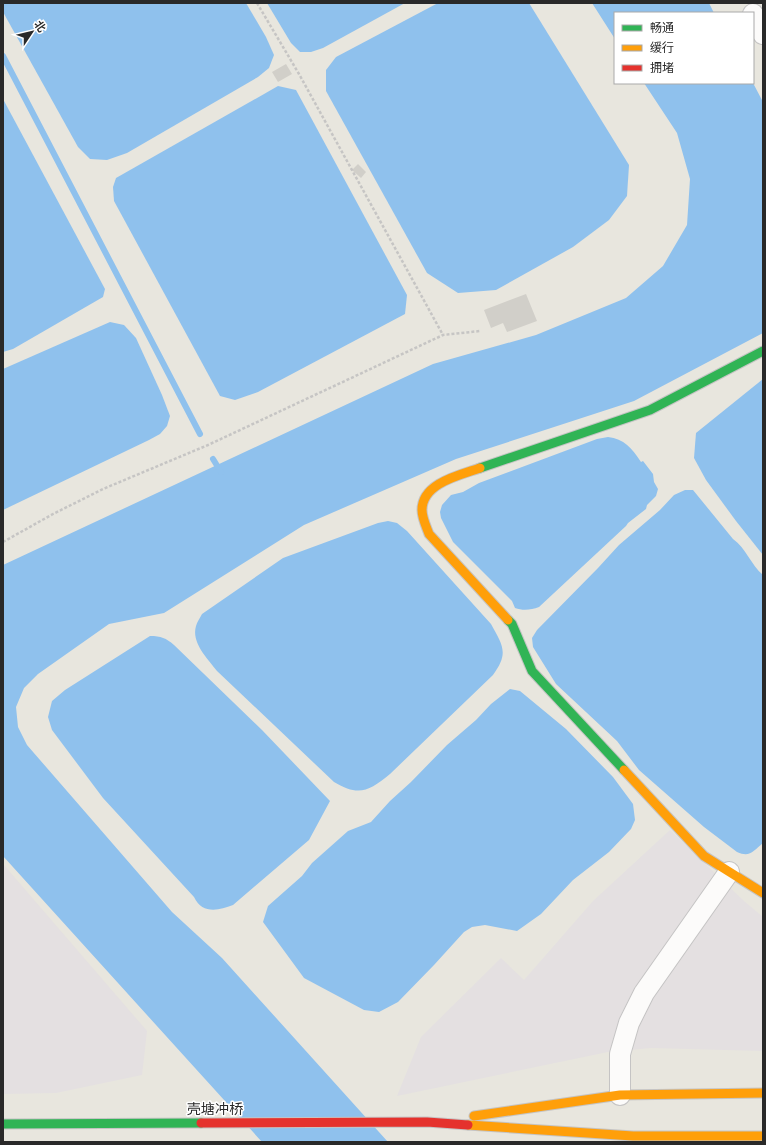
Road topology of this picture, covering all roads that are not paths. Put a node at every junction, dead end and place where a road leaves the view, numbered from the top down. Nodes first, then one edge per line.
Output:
1 (748, 3) edge
2 (752, 12) edge
3 (754, 15) edge
4 (763, 34) edge
5 (763, 351) edge
6 (729, 872) junction
7 (763, 892) edge
8 (763, 1093) edge
9 (620, 1095) junction
10 (427, 1122) junction
11 (3, 1124) edge
12 (763, 1136) edge

1 - 2 street
3 - 4 street
5 - 6 main road
6 - 7 main road
6 - 9 street
8 - 9 main road
9 - 10 main road
10 - 11 main road, 壳塘冲桥
10 - 12 main road

